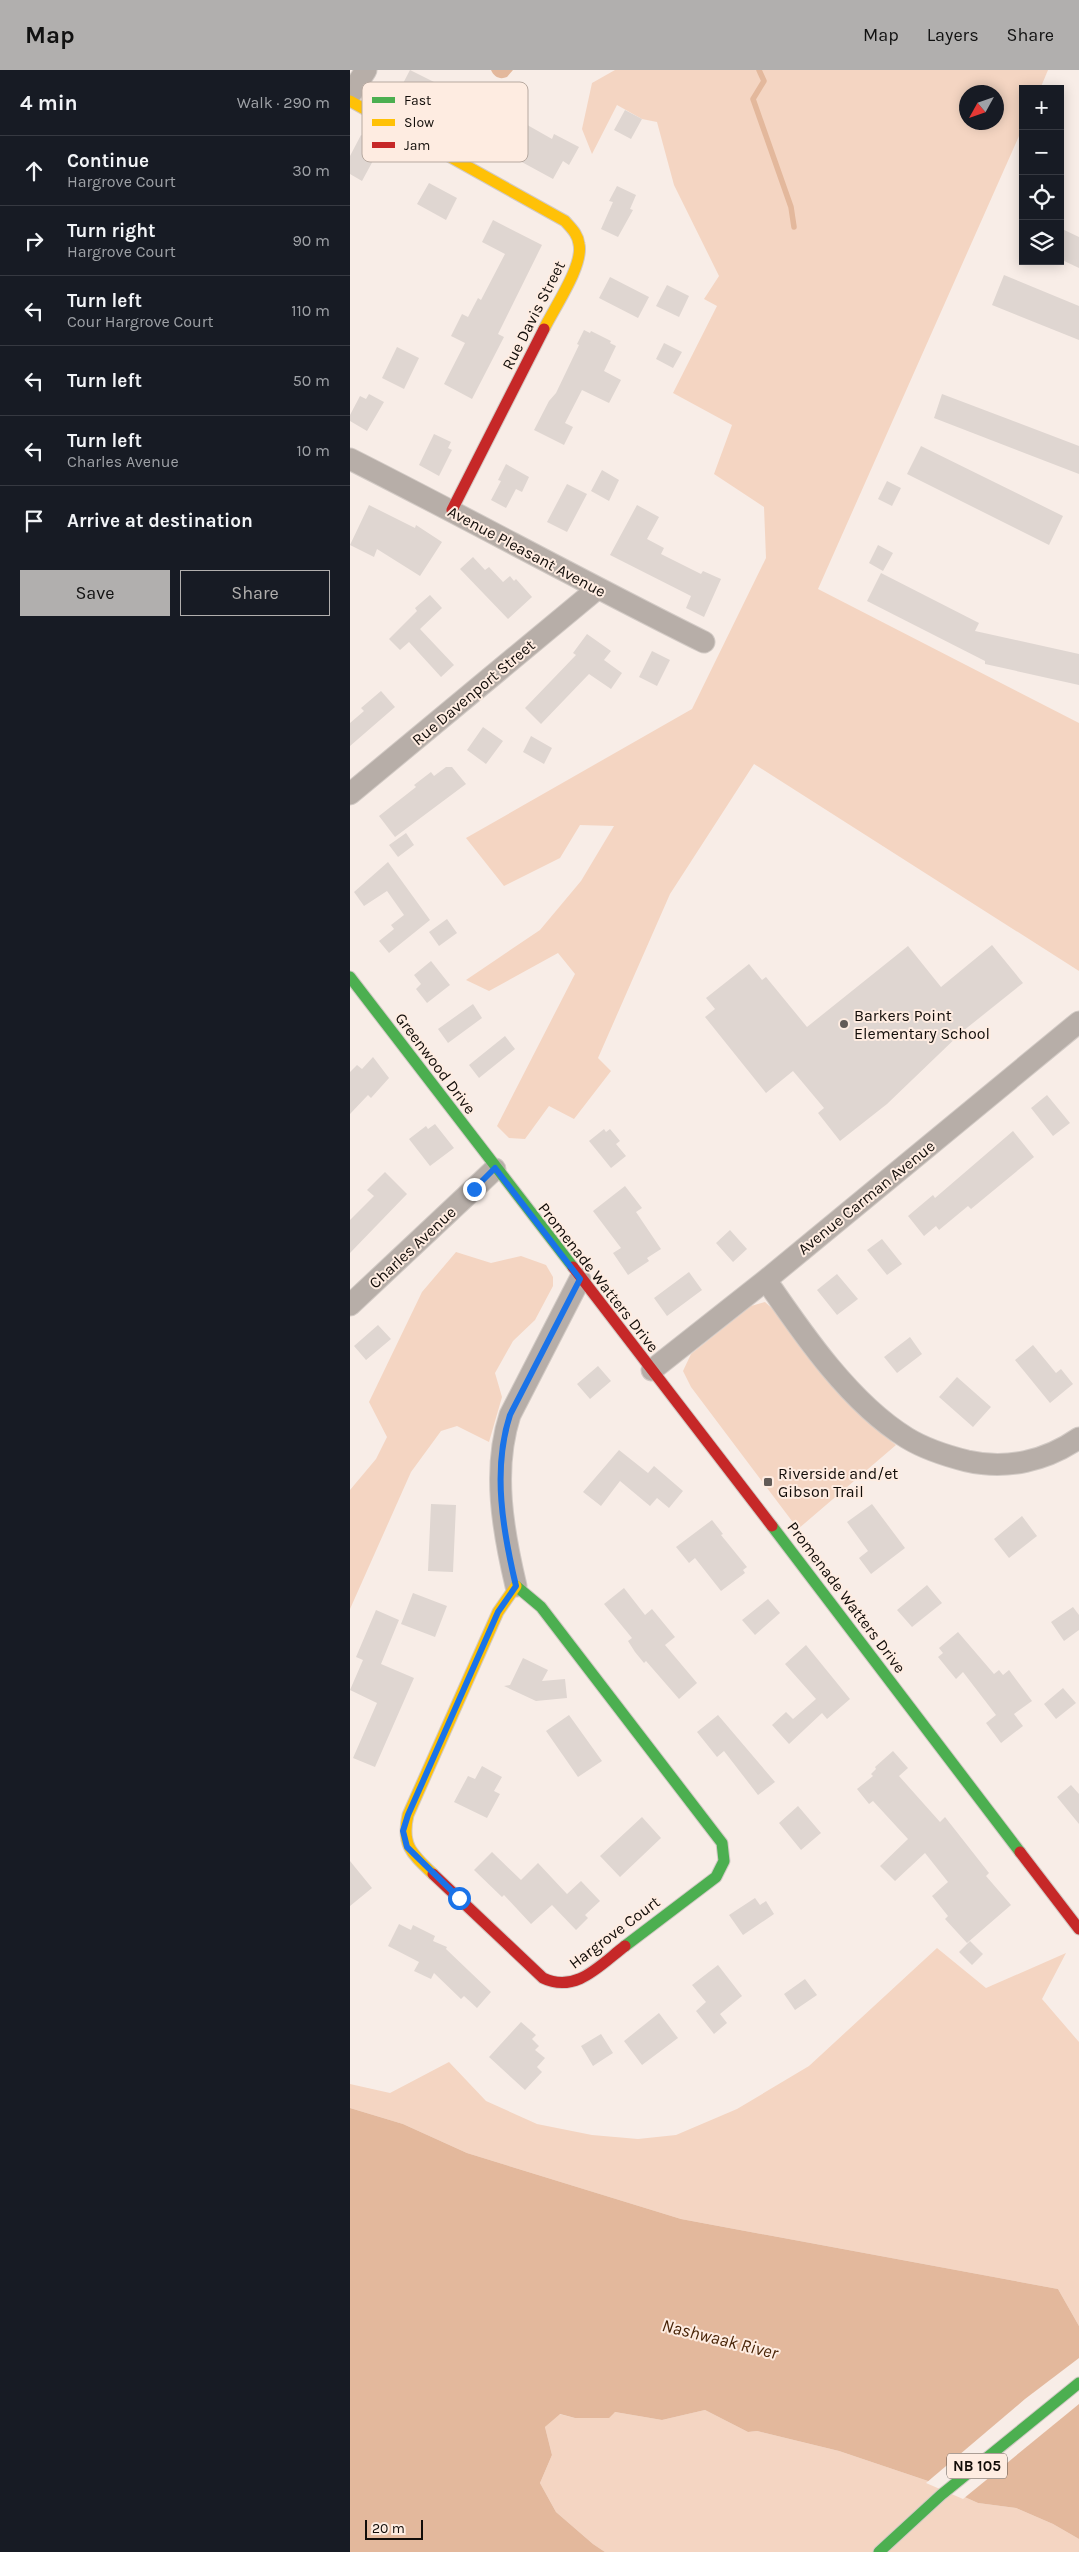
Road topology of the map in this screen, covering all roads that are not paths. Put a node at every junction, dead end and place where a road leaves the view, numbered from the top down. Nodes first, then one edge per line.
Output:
1 (366, 70) edge
2 (350, 95) edge
3 (350, 101) edge
4 (362, 108) edge
5 (459, 162) edge
6 (350, 459) edge
7 (452, 510) junction
8 (597, 589) junction
9 (704, 642) dead end
10 (350, 794) edge
11 (350, 977) edge
12 (1079, 1022) edge
13 (495, 1168) junction
14 (580, 1279) junction
15 (766, 1280) junction
16 (350, 1305) edge
17 (652, 1370) junction
18 (1079, 1438) edge
19 (516, 1586) junction
20 (1079, 1928) edge
21 (1079, 2383) edge
22 (879, 2552) edge

1 - 2 street
3 - 4 street, Rue Davis Street
5 - 7 street, Rue Davis Street
6 - 7 street, Avenue Pleasant Avenue
7 - 8 street, Avenue Pleasant Avenue
8 - 9 street, Avenue Pleasant Avenue
8 - 10 street, Rue Davenport Street
11 - 13 street, Greenwood Drive
12 - 15 street, Avenue Carman Avenue
13 - 14 street, Promenade Watters Drive
13 - 16 street, Charles Avenue
14 - 17 street, Promenade Watters Drive
14 - 19 street
15 - 17 street, Avenue Carman Avenue
15 - 18 street
17 - 20 street, Promenade Watters Drive
19 - 19 street, Hargrove Court
21 - 22 street, NB 105

